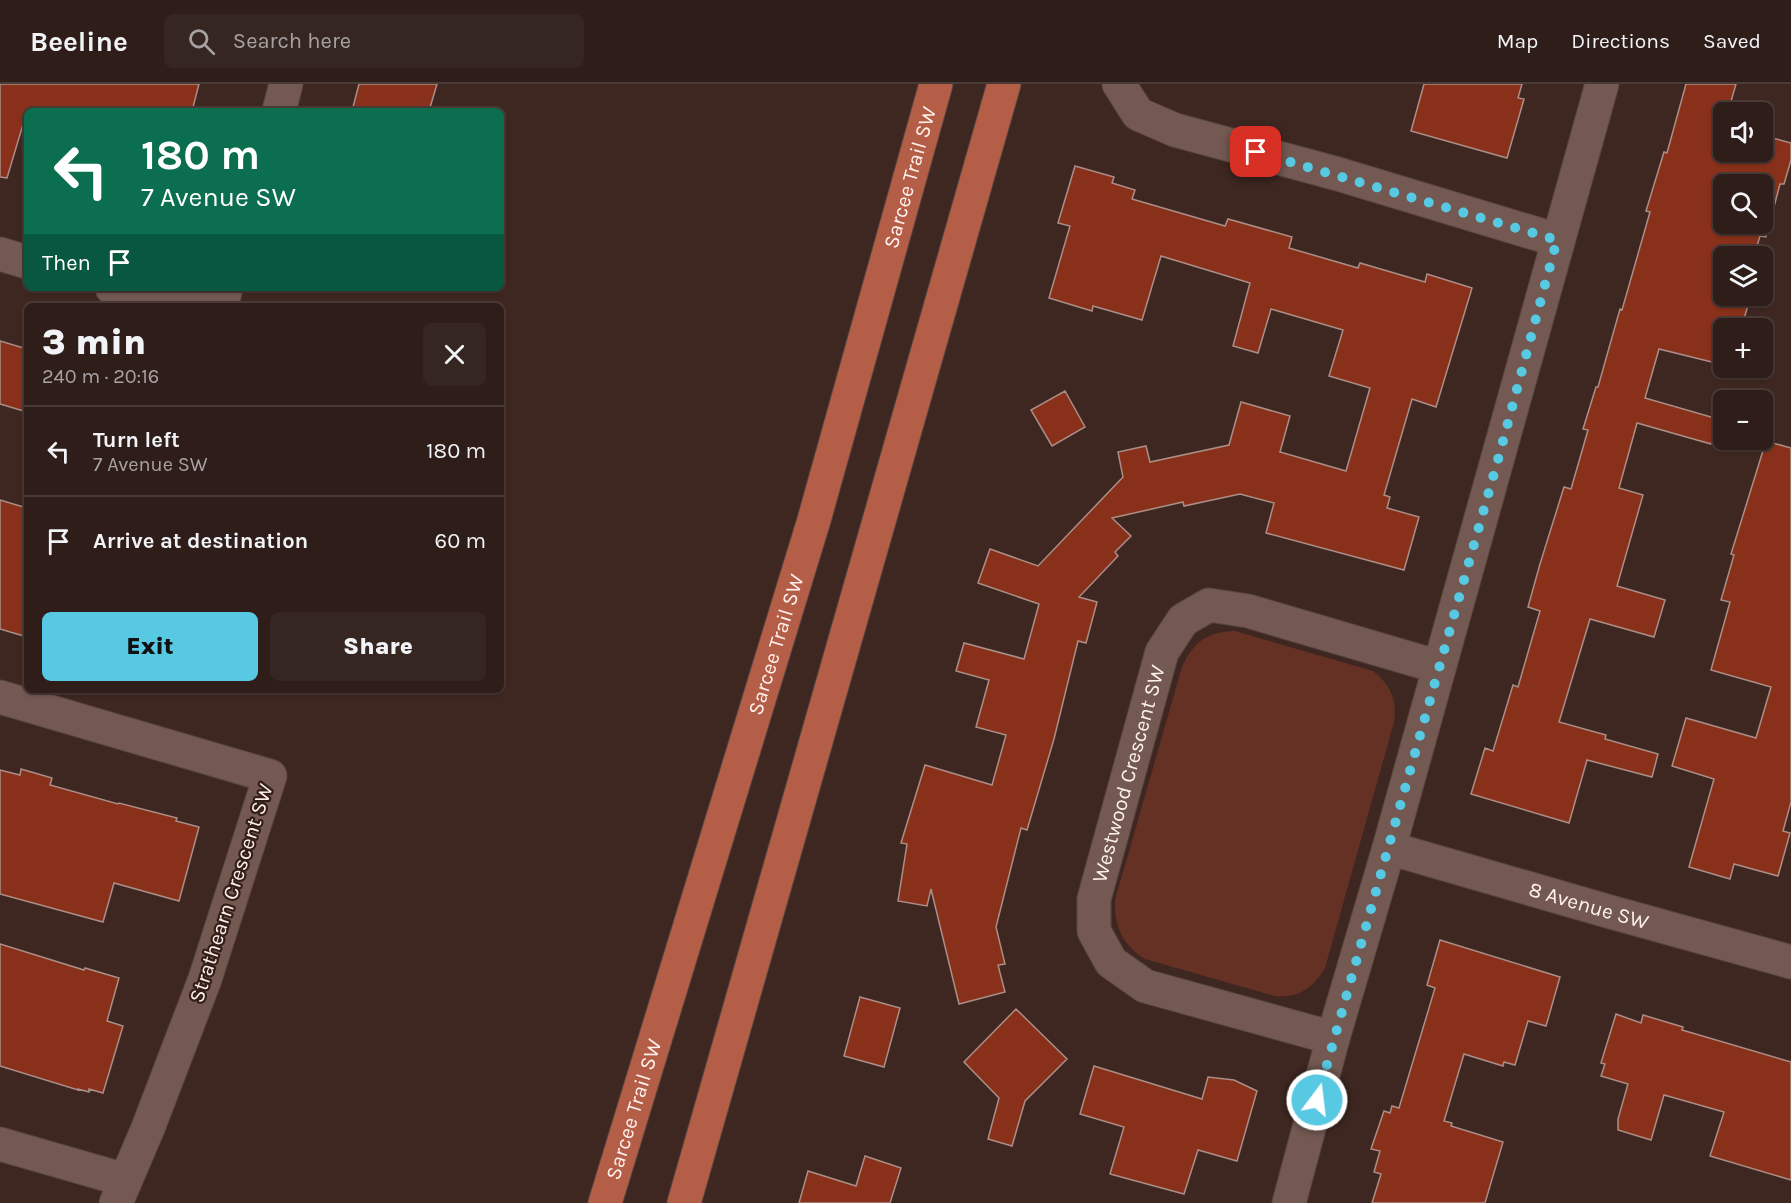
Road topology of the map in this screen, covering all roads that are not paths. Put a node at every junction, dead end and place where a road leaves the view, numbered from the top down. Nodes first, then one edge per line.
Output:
1 (286, 84) edge
2 (936, 84) edge
3 (1004, 84) edge
4 (1602, 84) edge
5 (1121, 88) edge
6 (280, 108) edge
7 (1557, 240) junction
8 (0, 254) edge
9 (24, 261) edge
10 (121, 291) edge
11 (222, 303) edge
12 (1439, 667) junction
13 (0, 697) edge
14 (1389, 848) junction
15 (1791, 962) edge
16 (1333, 1038) junction
17 (0, 1144) edge
18 (121, 1191) edge
19 (605, 1203) edge
20 (684, 1203) edge
21 (1289, 1203) edge

1 - 6 street
2 - 19 highway, Sarcee Trail SW
3 - 20 highway
4 - 7 street
5 - 7 street
7 - 12 street
8 - 9 street
10 - 11 street
12 - 14 street
12 - 16 street, Westwood Crescent SW
13 - 18 street, Strathearn Crescent SW
14 - 15 street, 8 Avenue SW
14 - 16 street
16 - 21 street
17 - 18 street

